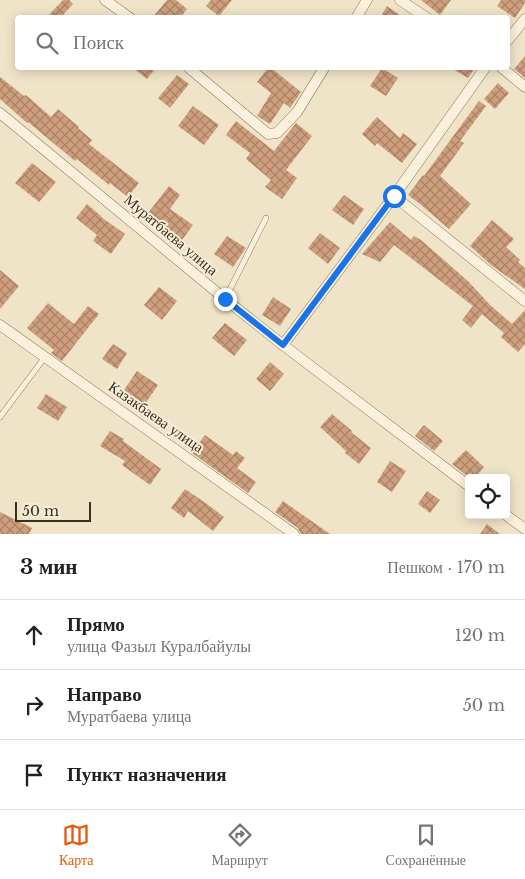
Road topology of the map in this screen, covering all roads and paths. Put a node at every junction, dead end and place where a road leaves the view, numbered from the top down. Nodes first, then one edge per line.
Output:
1 (366, 0) edge
2 (400, 0) edge
3 (107, 1) edge
4 (126, 15) edge
5 (358, 15) edge
6 (422, 15) edge
7 (525, 19) edge
8 (510, 38) edge
9 (191, 70) edge
10 (323, 70) edge
11 (484, 70) edge
12 (504, 70) edge
13 (525, 87) edge
14 (0, 113) edge
15 (394, 196) junction
16 (266, 218) dead end
17 (225, 299) junction
18 (525, 301) edge
19 (0, 325) edge
20 (283, 345) junction
21 (45, 357) junction
22 (0, 417) edge
23 (465, 483) edge
24 (510, 518) edge
25 (525, 529) edge
26 (294, 534) edge

1 - 5 street
2 - 6 street
3 - 4 street
7 - 8 street
9 - 10 street
11 - 15 street
12 - 13 street
14 - 17 street, Муратбаева улица
15 - 18 street
15 - 20 street
16 - 17 lane
17 - 20 street, Муратбаева улица
19 - 21 street, Казакбаева улица
20 - 23 street, Муратбаева улица
21 - 22 lane
21 - 26 street, Казакбаева улица
24 - 25 street

